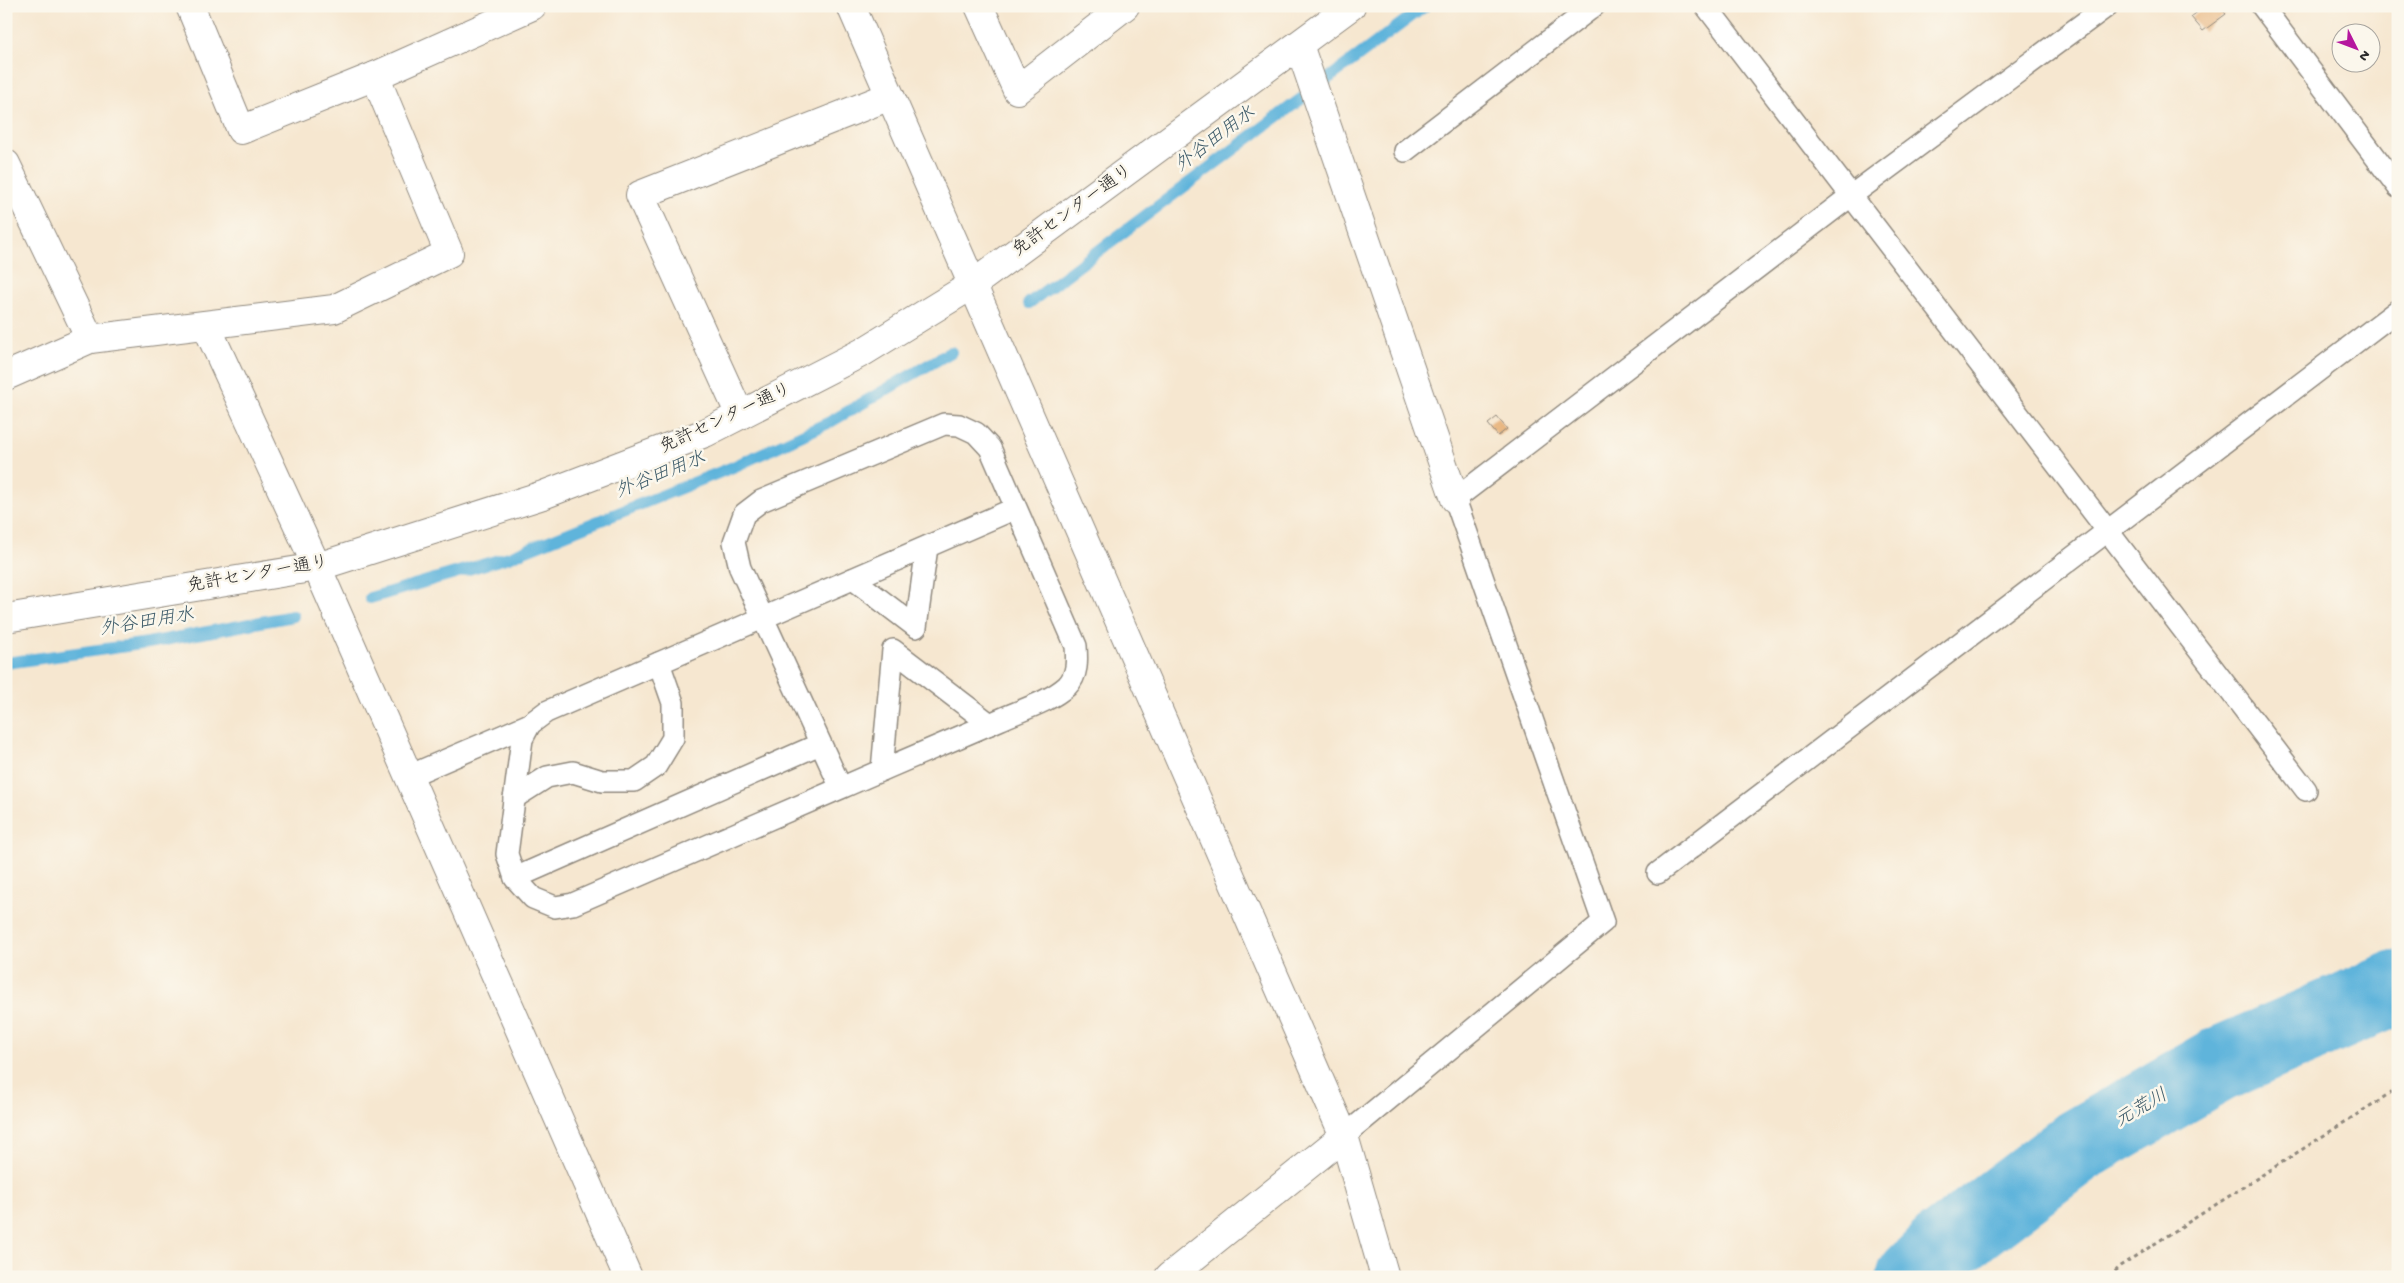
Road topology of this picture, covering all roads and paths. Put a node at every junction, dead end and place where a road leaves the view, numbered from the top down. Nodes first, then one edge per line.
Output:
1 (190, 6) edge
2 (532, 6) edge
3 (851, 6) edge
4 (979, 6) edge
5 (1125, 6) edge
6 (1351, 6) edge
7 (1594, 6) edge
8 (1706, 6) edge
9 (2107, 6) edge
10 (2262, 6) edge
11 (1299, 45) junction
12 (375, 76) junction
13 (890, 96) junction
14 (1405, 151) dead end
15 (6, 164) edge
16 (2398, 187) edge
17 (1852, 195) junction
18 (972, 285) junction
19 (2398, 310) edge
20 (206, 325) junction
21 (90, 339) junction
22 (6, 376) edge
23 (740, 415) junction
24 (1455, 499) junction
25 (1016, 508) junction
26 (2108, 531) junction
27 (927, 547) junction
28 (317, 567) junction
29 (853, 579) junction
30 (6, 618) edge
31 (762, 618) junction
32 (659, 663) junction
33 (530, 724) junction
34 (990, 724) junction
35 (820, 744) junction
36 (882, 770) junction
37 (409, 776) junction
38 (841, 788) junction
39 (2306, 790) dead end
40 (514, 798) junction
41 (1658, 873) dead end
42 (515, 878) junction
43 (2398, 1088) edge
44 (1344, 1136) junction
45 (628, 1277) edge
46 (1169, 1277) edge
47 (1385, 1277) edge
48 (2108, 1277) edge

1 - 12 street
2 - 12 street
3 - 13 street
4 - 5 street
6 - 11 street, 免許センター通り
7 - 14 lane
8 - 17 lane
9 - 17 lane
10 - 16 lane
11 - 18 street, 免許センター通り
11 - 24 street
12 - 20 street
13 - 18 street
13 - 23 street
15 - 21 street
17 - 24 lane
17 - 26 lane
18 - 23 street, 免許センター通り
18 - 44 street
19 - 26 lane
20 - 21 street
20 - 28 street
21 - 22 street
23 - 28 street, 免許センター通り
24 - 44 lane
25 - 27 lane
25 - 31 lane
25 - 34 lane
26 - 39 lane
26 - 41 lane
27 - 29 lane
27 - 29 lane
28 - 30 street, 免許センター通り
28 - 37 street
29 - 31 lane
31 - 32 lane
31 - 35 lane
32 - 33 lane
32 - 40 lane
33 - 37 lane
33 - 40 lane
34 - 36 lane
34 - 36 lane
35 - 38 lane
35 - 42 lane
36 - 38 lane
37 - 45 street
38 - 42 lane
40 - 42 lane
43 - 48 path
44 - 46 street
44 - 47 street

